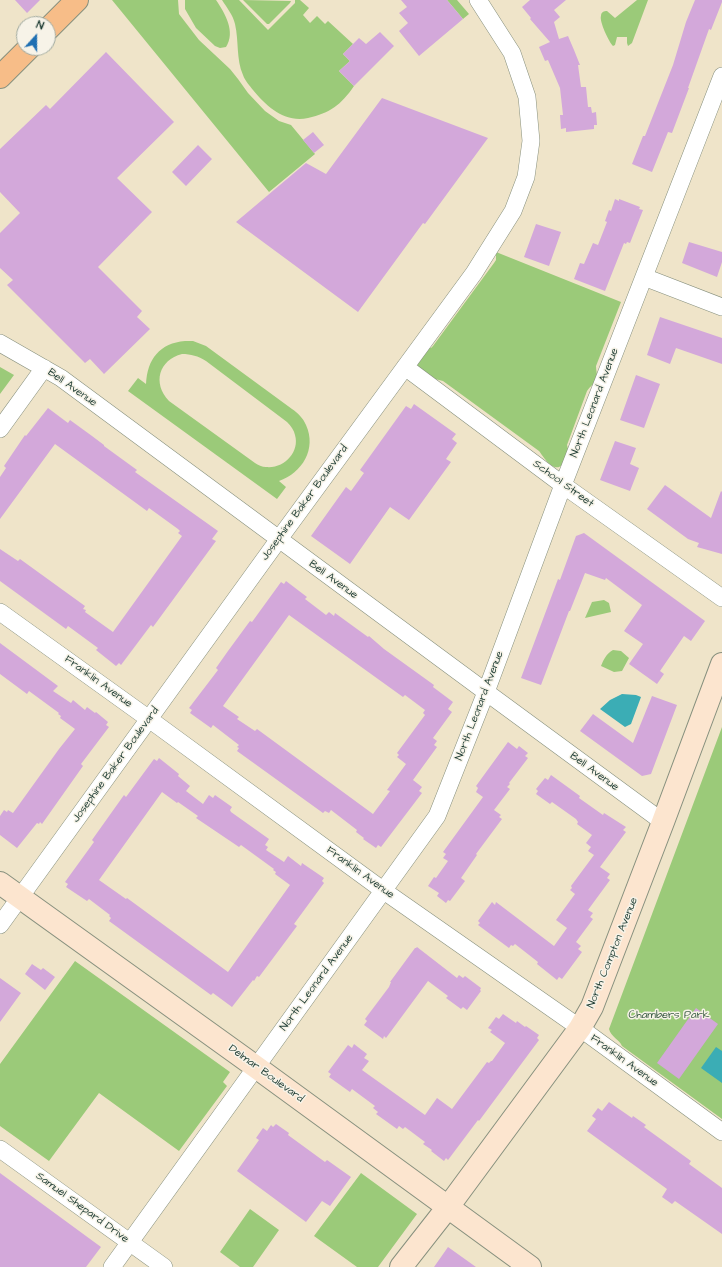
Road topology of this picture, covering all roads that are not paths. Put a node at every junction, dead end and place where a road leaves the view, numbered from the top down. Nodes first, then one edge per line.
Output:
1 (77, 0) edge
2 (478, 0) edge
3 (56, 21) edge
4 (21, 56) edge
5 (722, 76) edge
6 (0, 77) edge
7 (644, 277) junction
8 (722, 307) edge
9 (0, 342) edge
10 (405, 367) junction
11 (44, 368) junction
12 (0, 429) edge
13 (563, 485) junction
14 (278, 539) junction
15 (722, 598) edge
16 (0, 612) edge
17 (722, 664) edge
18 (486, 692) junction
19 (149, 719) junction
20 (663, 822) junction
21 (0, 882) edge
22 (384, 891) junction
23 (21, 898) junction
24 (0, 925) edge
25 (580, 1028) junction
26 (256, 1067) junction
27 (722, 1132) edge
28 (0, 1149) edge
29 (448, 1207) junction
30 (130, 1243) junction
31 (112, 1267) edge
32 (164, 1267) edge
33 (401, 1267) edge
34 (530, 1267) edge

1 - 3 main road
2 - 10 street, Josephine Baker Boulevard
4 - 6 main road
5 - 7 street, North Leonard Avenue
7 - 8 street
7 - 13 street, North Leonard Avenue
9 - 11 street, Bell Avenue
10 - 13 street, School Street
10 - 14 street, Josephine Baker Boulevard
11 - 12 street
11 - 14 street, Bell Avenue
13 - 15 street, School Street
13 - 18 street, North Leonard Avenue
14 - 18 street, Bell Avenue
14 - 19 street, Josephine Baker Boulevard
16 - 19 street, Franklin Avenue
17 - 20 main road, North Compton Avenue
18 - 20 street, Bell Avenue
18 - 22 street, North Leonard Avenue
19 - 22 street, Franklin Avenue
19 - 23 street, Josephine Baker Boulevard
20 - 25 main road, North Compton Avenue
21 - 23 main road, Delmar Boulevard
22 - 25 street, Franklin Avenue
22 - 26 street, North Leonard Avenue
23 - 24 street, Josephine Baker Boulevard
23 - 26 main road, Delmar Boulevard
25 - 27 street, Franklin Avenue
25 - 29 main road, North Compton Avenue
26 - 29 main road, Delmar Boulevard
26 - 30 street, North Leonard Avenue
28 - 30 street, Samuel Shepard Drive
29 - 33 main road, North Compton Avenue
29 - 34 main road, Delmar Boulevard
30 - 31 street, North Leonard Avenue
30 - 32 street, Samuel Shepard Drive

